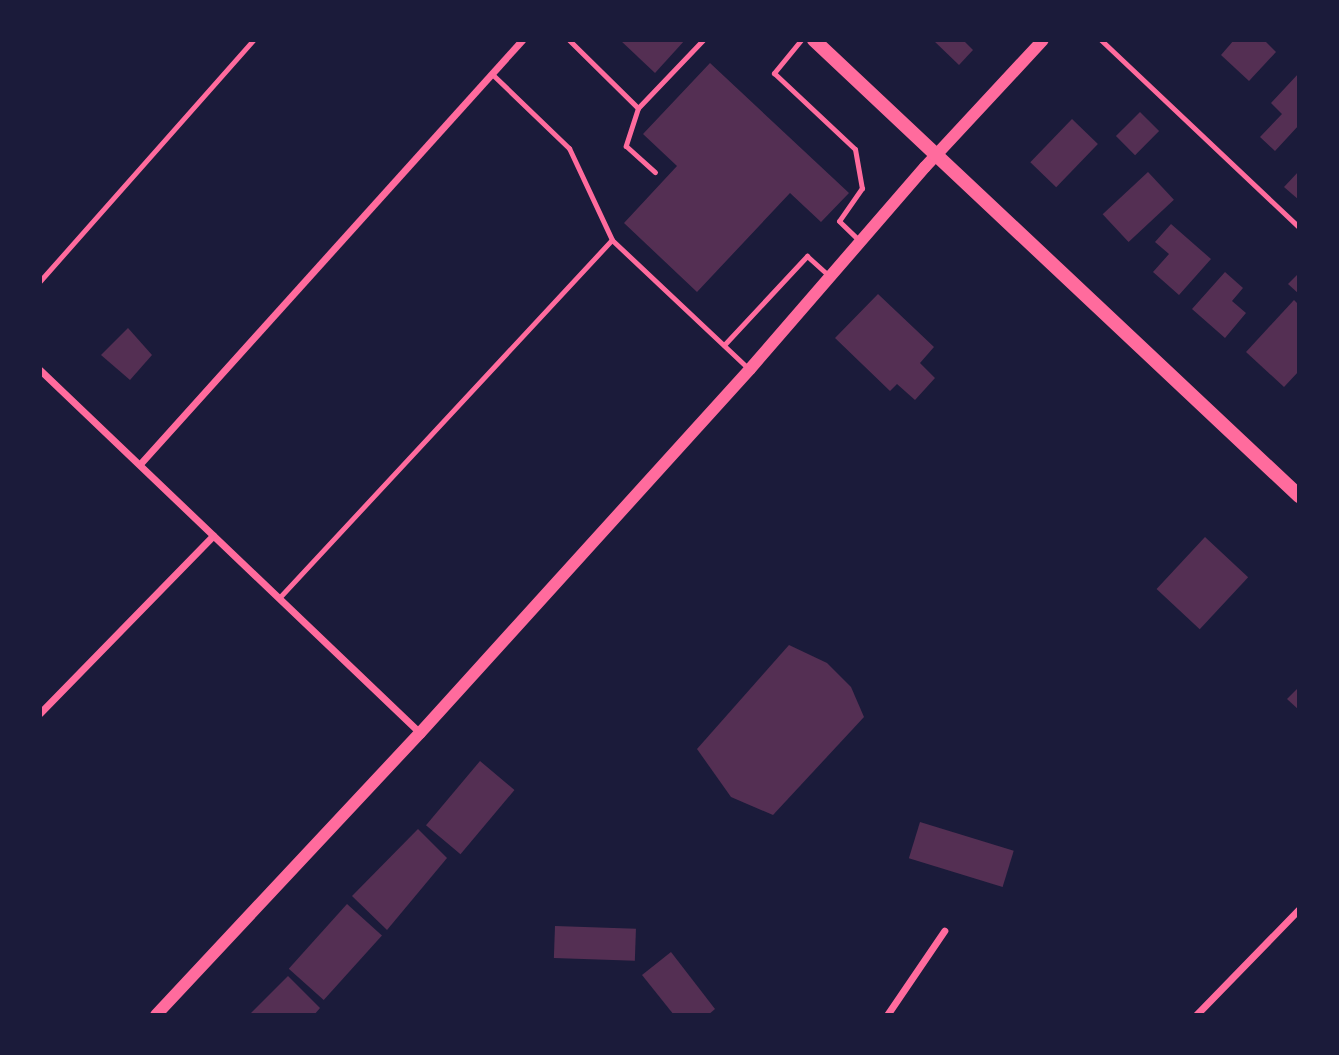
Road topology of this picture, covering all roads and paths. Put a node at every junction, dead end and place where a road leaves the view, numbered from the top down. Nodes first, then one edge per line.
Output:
1 (253, 40) edge
2 (522, 40) edge
3 (569, 40) edge
4 (703, 40) edge
5 (801, 40) edge
6 (814, 40) edge
7 (1043, 40) edge
8 (1101, 40) edge
9 (492, 74) junction
10 (638, 108) junction
11 (936, 155) junction
12 (654, 172) dead end
13 (1299, 227) edge
14 (612, 240) junction
15 (860, 242) junction
16 (830, 277) junction
17 (40, 282) edge
18 (724, 345) junction
19 (750, 369) junction
20 (40, 370) edge
21 (140, 464) junction
22 (1299, 496) edge
23 (213, 536) junction
24 (279, 598) junction
25 (40, 713) edge
26 (421, 733) junction
27 (1299, 909) edge
28 (944, 931) dead end
29 (156, 1015) edge
30 (887, 1015) edge
31 (1196, 1015) edge

1 - 17 lane
2 - 9 street
3 - 10 lane
4 - 10 lane
5 - 15 lane
6 - 11 main road
7 - 11 street
8 - 13 lane
9 - 14 lane
9 - 21 street
10 - 12 lane
11 - 15 street
11 - 22 main road
14 - 18 lane
14 - 24 lane
15 - 16 street
16 - 18 lane
16 - 19 street
18 - 19 lane
19 - 26 street
20 - 21 street
21 - 23 street
23 - 24 street
23 - 25 street
24 - 26 street
26 - 29 street
27 - 31 street
28 - 30 street

